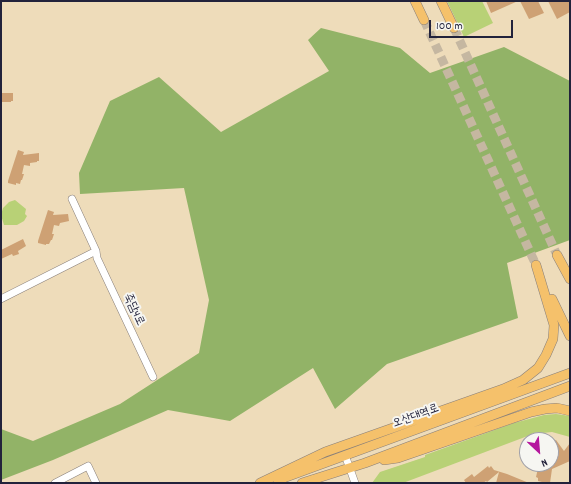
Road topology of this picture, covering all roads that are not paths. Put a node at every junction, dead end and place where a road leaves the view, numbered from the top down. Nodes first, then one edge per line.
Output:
1 (415, 1) edge
2 (441, 1) edge
3 (424, 20) tunnel mouth
4 (454, 28) tunnel mouth
5 (72, 199) dead end
6 (96, 251) junction
7 (557, 255) tunnel mouth
8 (564, 266) junction
9 (570, 274) edge
10 (570, 279) edge
11 (1, 299) edge
12 (568, 333) edge
13 (570, 373) edge
14 (153, 377) dead end
15 (570, 386) edge
16 (570, 411) edge
17 (345, 455) junction
18 (365, 463) junction
19 (350, 468) junction
20 (55, 483) edge
21 (96, 483) edge
22 (260, 483) edge
23 (270, 483) edge
24 (302, 483) edge
25 (355, 483) edge

1 - 3 main road
2 - 4 main road
5 - 6 street, 죽담4로
6 - 11 street
6 - 14 street, 죽담4로
7 - 8 main road
8 - 9 main road
8 - 10 main road
12 - 22 main road
13 - 17 main road, 오산대역로
15 - 18 main road
16 - 18 main road
17 - 19 street
17 - 23 main road, 오산대역로
18 - 19 main road
19 - 24 main road
19 - 25 street
20 - 21 street

